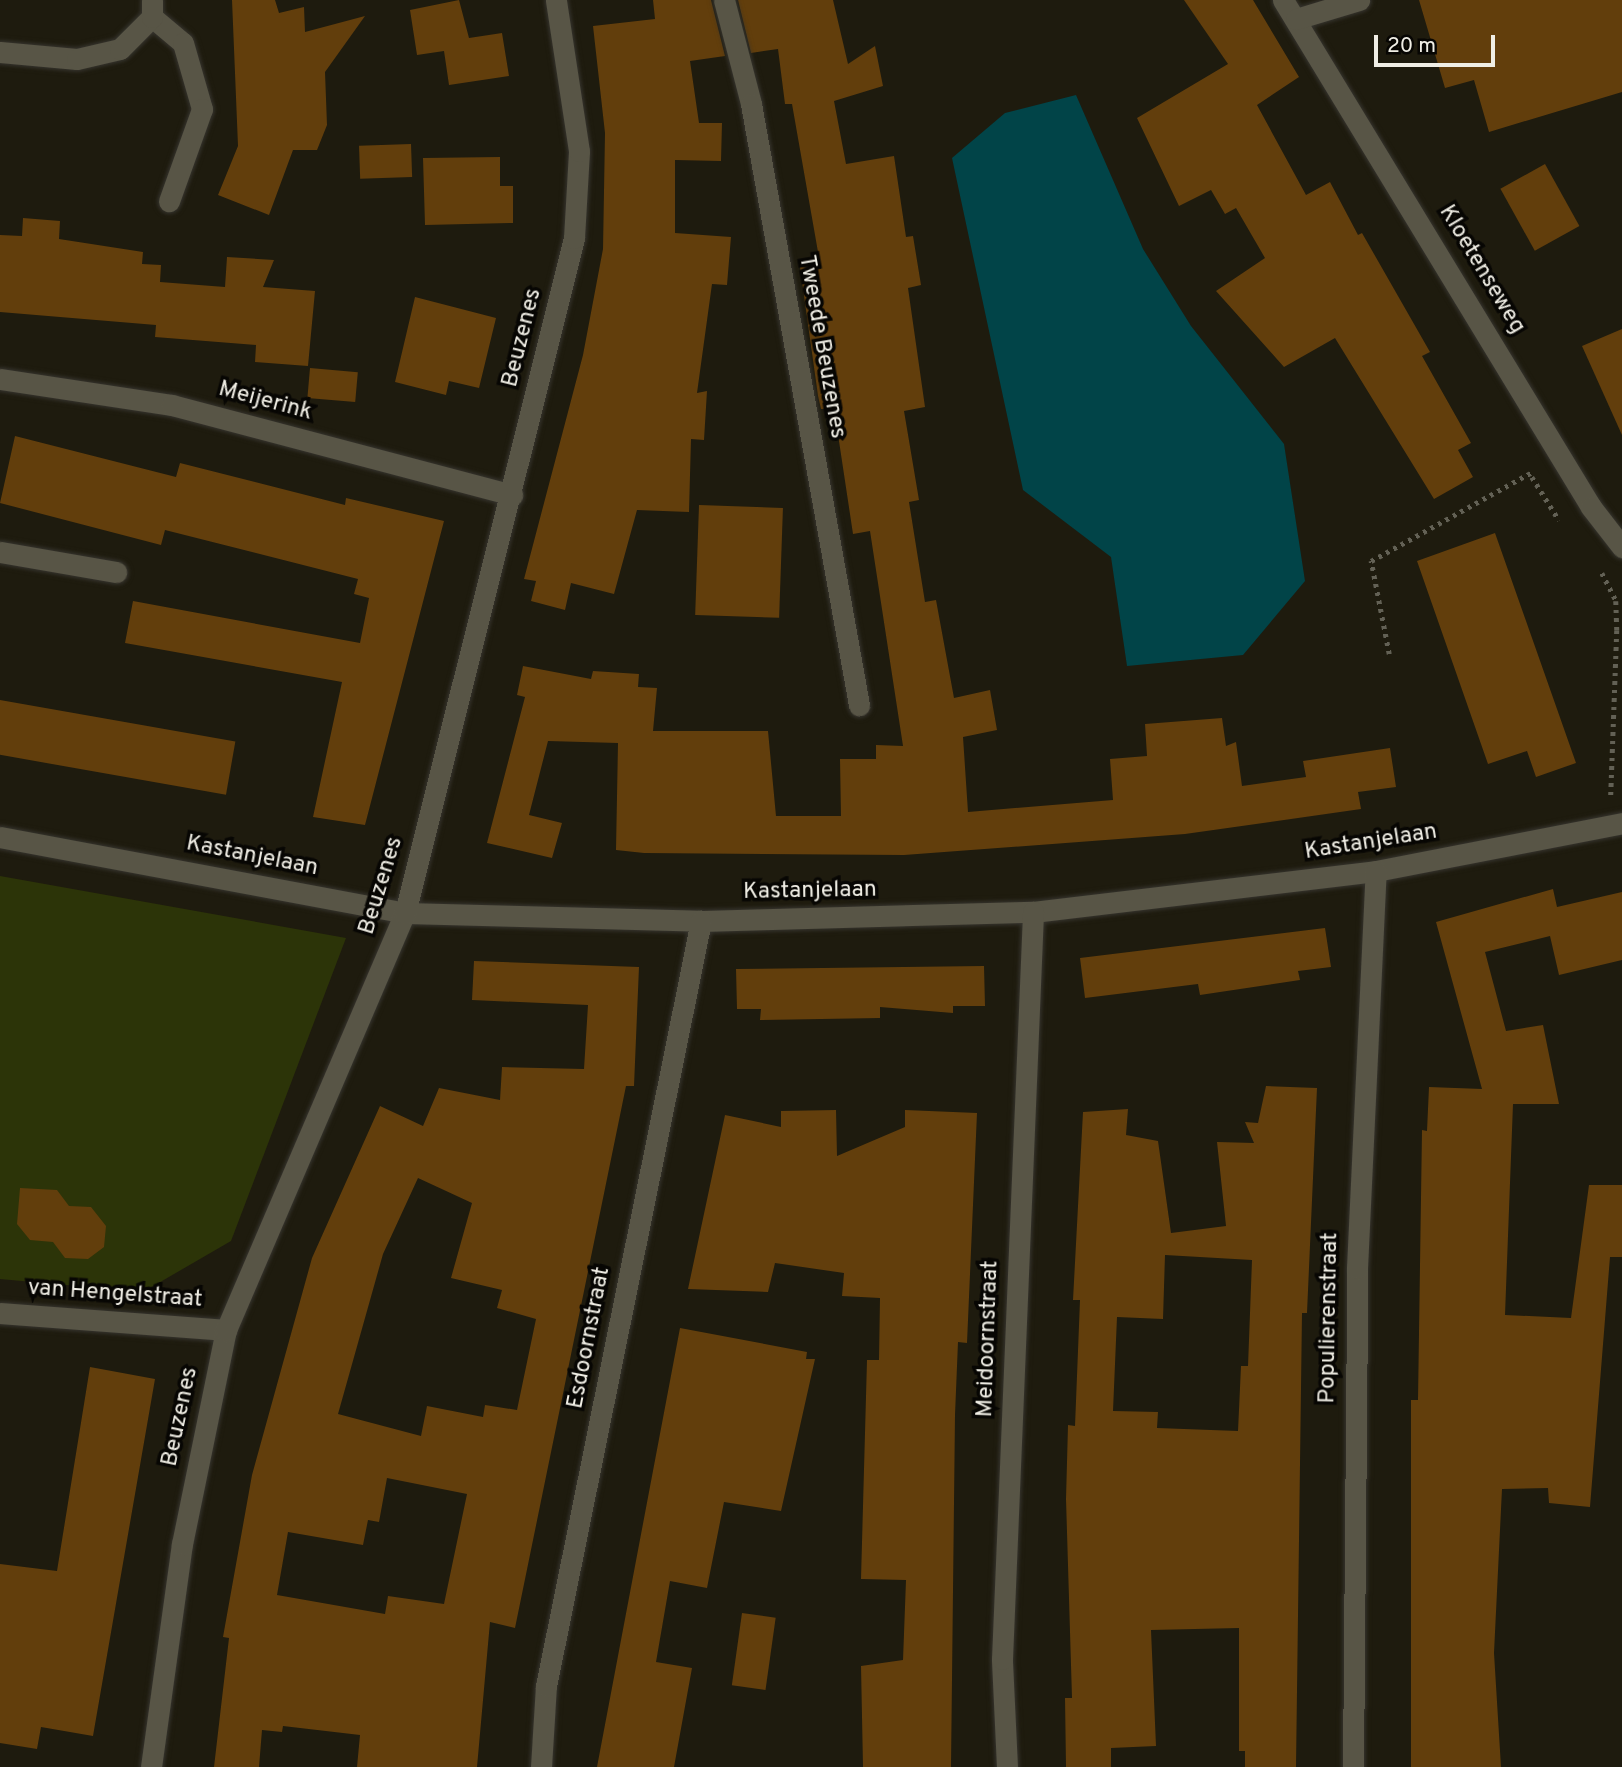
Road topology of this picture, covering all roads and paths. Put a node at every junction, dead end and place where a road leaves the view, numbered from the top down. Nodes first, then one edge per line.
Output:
1 (556, 0) edge
2 (724, 0) edge
3 (1283, 0) edge
4 (1359, 0) edge
5 (152, 9) edge
6 (1296, 19) junction
7 (0, 52) edge
8 (169, 201) dead end
9 (0, 379) edge
10 (1560, 456) junction
11 (1530, 473) junction
12 (512, 495) junction
13 (1564, 526) dead end
14 (1622, 547) edge
15 (0, 552) edge
16 (1593, 562) dead end
17 (116, 572) dead end
18 (1619, 601) edge
19 (1389, 654) dead end
20 (859, 705) dead end
21 (1617, 824) edge
22 (0, 837) edge
23 (1376, 871) junction
24 (1033, 912) junction
25 (405, 913) junction
26 (701, 921) junction
27 (0, 1313) edge
28 (226, 1330) junction
29 (151, 1767) edge
30 (541, 1767) edge
31 (1007, 1767) edge
32 (1353, 1767) edge

1 - 12 street, Beuzenes
2 - 20 street, Tweede Beuzenes
3 - 6 street, Kloetenseweg
4 - 6 street
5 - 7 street
5 - 8 street
6 - 10 street, Kloetenseweg
9 - 12 street, Meijerink
10 - 11 path
10 - 14 street, Kloetenseweg
11 - 13 path
11 - 19 path
12 - 25 street, Beuzenes
15 - 17 street
16 - 18 path
18 - 21 path
21 - 23 street, Kastanjelaan
22 - 25 street, Kastanjelaan
23 - 24 street, Kastanjelaan
23 - 32 street, Populierenstraat
24 - 26 street, Kastanjelaan
24 - 31 street, Meidoornstraat
25 - 26 street, Kastanjelaan
25 - 28 street, Beuzenes
26 - 30 street, Esdoornstraat
27 - 28 street, van Hengelstraat
28 - 29 street, Beuzenes

